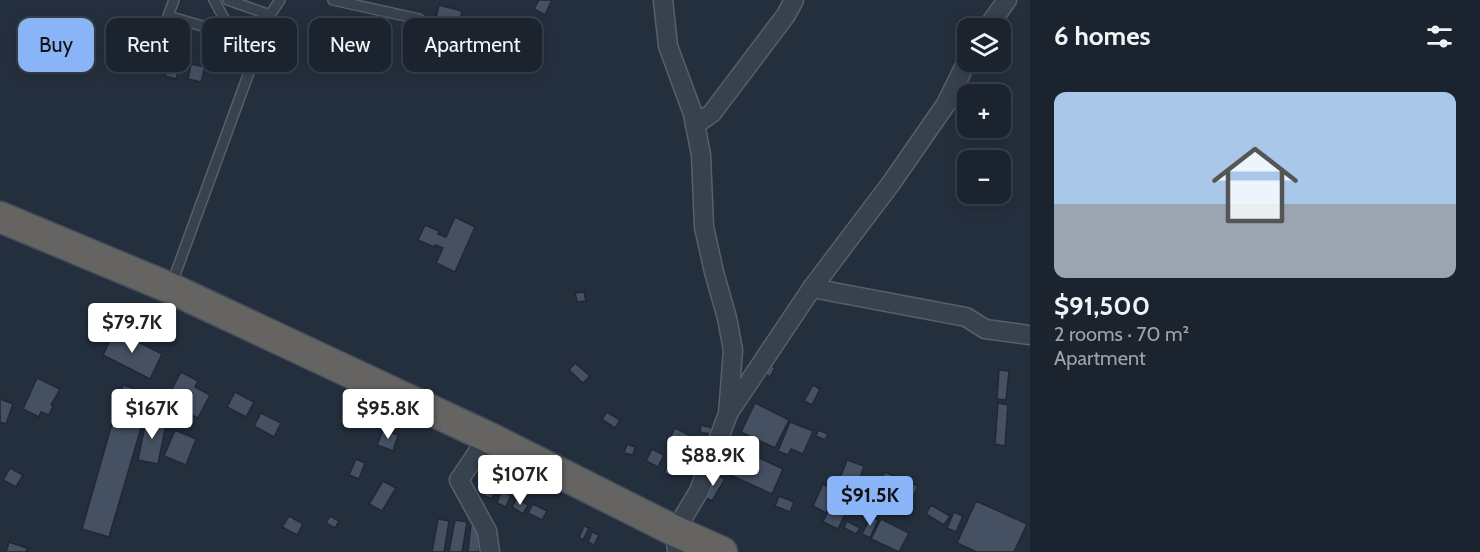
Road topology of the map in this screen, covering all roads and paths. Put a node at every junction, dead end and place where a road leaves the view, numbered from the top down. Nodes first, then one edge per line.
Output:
1 (174, 0) edge
2 (214, 0) edge
3 (228, 0) edge
4 (280, 0) edge
5 (333, 0) edge
6 (663, 0) edge
7 (794, 0) edge
8 (1007, 0) edge
9 (366, 3) edge
10 (270, 15) junction
11 (223, 18) edge
12 (269, 18) edge
13 (416, 18) edge
14 (994, 18) edge
15 (202, 26) edge
16 (250, 72) edge
17 (962, 72) edge
18 (695, 125) junction
19 (0, 217) edge
20 (170, 288) junction
21 (812, 288) junction
22 (1030, 335) edge
23 (728, 414) junction
24 (488, 437) junction
25 (676, 541) edge
26 (490, 552) edge
27 (722, 552) edge

1 - 15 lane
2 - 11 lane
3 - 10 lane
4 - 10 lane
5 - 9 lane
6 - 18 street
7 - 18 street
8 - 14 street
9 - 13 lane
10 - 12 lane
16 - 20 lane
17 - 21 street
18 - 23 street
19 - 20 highway
20 - 24 highway
21 - 22 street
21 - 23 street
23 - 25 street
24 - 25 highway
24 - 26 street
25 - 27 highway

